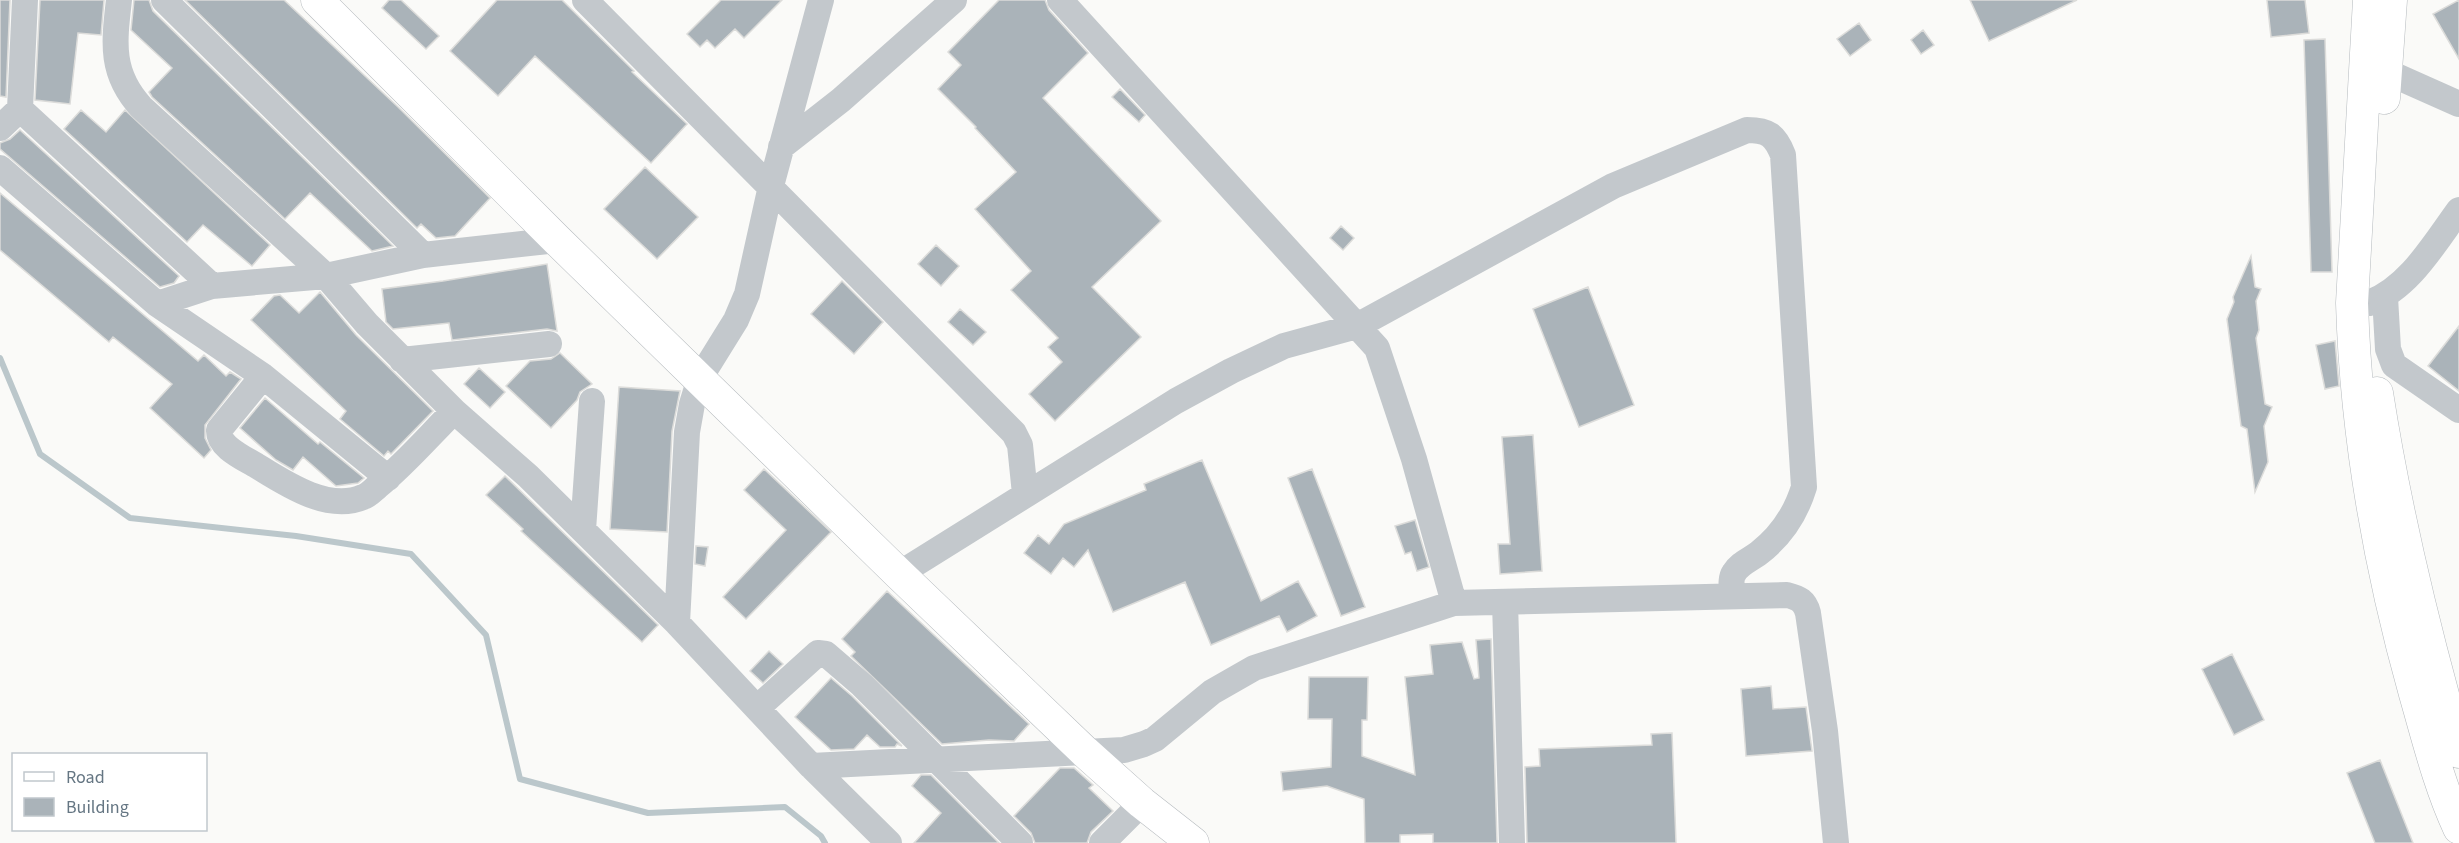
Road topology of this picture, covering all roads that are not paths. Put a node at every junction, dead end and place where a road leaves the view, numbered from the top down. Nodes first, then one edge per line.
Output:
1 (25, 0) edge
2 (119, 0) edge
3 (164, 0) edge
4 (585, 0) edge
5 (821, 0) edge
6 (954, 0) edge
7 (1060, 0) edge
8 (2369, 0) edge
9 (2391, 0) edge
10 (321, 1) edge
11 (2387, 72) junction
12 (2459, 104) edge
13 (20, 109) junction
14 (0, 128) edge
15 (781, 147) junction
16 (2, 174) edge
17 (771, 186) junction
18 (2459, 210) edge
19 (557, 240) junction
20 (423, 255) junction
21 (326, 276) junction
22 (212, 286) junction
23 (2377, 300) junction
24 (157, 304) junction
25 (1357, 326) junction
26 (549, 344) dead end
27 (402, 360) junction
28 (263, 376) junction
29 (700, 378) junction
30 (592, 401) dead end
31 (2459, 410) edge
32 (454, 411) junction
33 (388, 478) junction
34 (1025, 494) junction
35 (583, 530) junction
36 (899, 574) junction
37 (2401, 585) junction
38 (1732, 596) junction
39 (1505, 602) junction
40 (1454, 603) junction
41 (677, 622) junction
42 (757, 708) junction
43 (1085, 752) junction
44 (2459, 752) edge
45 (936, 758) junction
46 (810, 765) junction
47 (1142, 803) junction
48 (2459, 828) edge
49 (889, 843) edge
50 (1020, 843) edge
51 (1102, 843) edge
52 (1193, 843) edge
53 (1512, 843) edge
54 (1836, 843) edge

1 - 13 street
2 - 21 street
3 - 20 street
4 - 17 street
5 - 15 street
6 - 15 street
7 - 25 street
8 - 37 main road
9 - 11 main road
10 - 19 main road
11 - 12 street
11 - 23 main road
13 - 14 street
13 - 22 street
15 - 17 street
16 - 24 street
17 - 29 street
17 - 34 street
18 - 23 street
19 - 20 street
19 - 29 main road
20 - 21 street
21 - 22 street
21 - 27 street
22 - 24 street
23 - 31 street
23 - 37 main road
24 - 28 street
25 - 34 street
25 - 38 street
25 - 40 street
26 - 27 street
27 - 32 street
28 - 33 street
28 - 33 street
29 - 36 main road
29 - 41 street
30 - 35 street
32 - 33 street
32 - 35 street
34 - 36 street
35 - 41 street
36 - 43 main road
37 - 44 main road
37 - 48 main road
38 - 39 street
38 - 54 street
39 - 40 street
39 - 53 street
40 - 43 street
41 - 42 street
42 - 45 street
42 - 46 street
43 - 45 street
43 - 47 main road
45 - 46 street
45 - 50 street
46 - 49 street
47 - 51 street
47 - 52 main road

